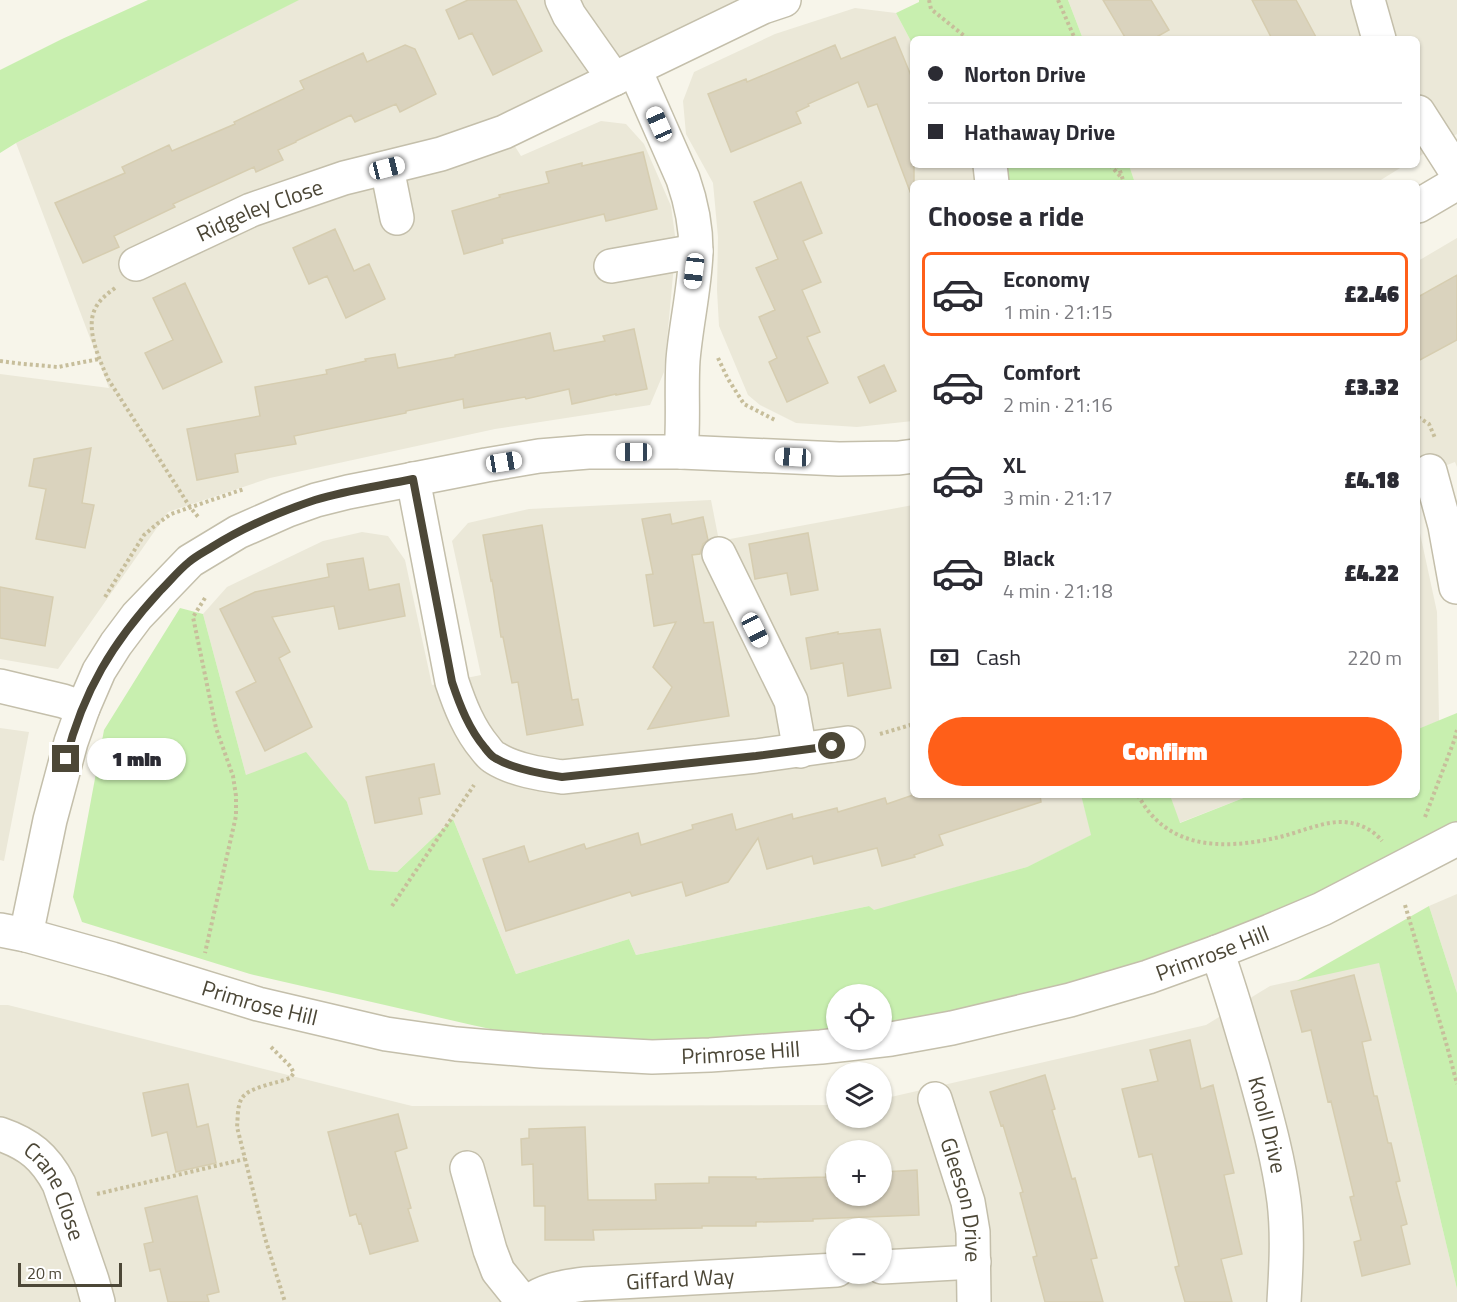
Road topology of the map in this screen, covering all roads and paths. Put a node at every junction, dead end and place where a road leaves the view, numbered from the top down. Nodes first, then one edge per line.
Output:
1 (562, 0) edge
2 (784, 0) edge
3 (929, 0) edge
4 (1058, 0) edge
5 (1368, 0) edge
6 (964, 36) edge
7 (1074, 36) edge
8 (1378, 36) edge
9 (625, 74) junction
10 (1420, 115) edge
11 (387, 168) junction
12 (1113, 168) edge
13 (1119, 168) edge
14 (1457, 173) edge
15 (1122, 178) joint
16 (1457, 183) edge
17 (1420, 205) edge
18 (397, 218) dead end
19 (696, 251) junction
20 (136, 264) joint
21 (611, 266) dead end
22 (716, 353) dead end
23 (99, 359) junction
24 (0, 361) edge
25 (783, 424) dead end
26 (681, 452) junction
27 (910, 457) edge
28 (1430, 471) dead end
29 (413, 479) junction
30 (1451, 525) edge
31 (219, 543) junction
32 (719, 554) dead end
33 (1456, 587) edge
34 (209, 592) dead end
35 (0, 686) edge
36 (83, 708) junction
37 (1457, 730) edge
38 (848, 743) dead end
39 (800, 751) junction
40 (494, 758) junction
41 (1140, 798) edge
42 (1425, 817) dead end
43 (1457, 839) edge
44 (1382, 842) dead end
45 (1414, 900) dead end
46 (392, 906) dead end
47 (13, 932) edge
48 (1217, 952) junction
49 (198, 986) junction
50 (272, 1047) dead end
51 (1457, 1084) edge
52 (935, 1099) dead end
53 (0, 1134) edge
54 (245, 1159) junction
55 (467, 1168) dead end
56 (96, 1194) dead end
57 (974, 1262) junction
58 (892, 1266) edge
59 (826, 1271) edge
60 (98, 1302) edge
61 (285, 1302) edge
62 (523, 1302) edge
63 (528, 1302) edge
64 (974, 1302) edge
65 (1284, 1302) edge

1 - 9 street
2 - 9 street, Ridgeley Close
3 - 6 path
4 - 7 path
5 - 8 street
9 - 11 street, Ridgeley Close
9 - 19 street
10 - 14 street
11 - 18 street
11 - 20 street, Ridgeley Close
12 - 15 path
13 - 15 path
16 - 17 street
19 - 21 street
19 - 26 street
20 - 23 path
22 - 25 path
23 - 24 path
23 - 31 path
26 - 27 street
26 - 29 street
28 - 30 street
29 - 31 street
29 - 40 street
30 - 33 street
31 - 36 street
32 - 39 street
34 - 49 path
35 - 36 street
36 - 47 street
37 - 42 path
38 - 39 street
39 - 40 street
40 - 46 path
41 - 44 path
43 - 48 street, Primrose Hill
45 - 51 path
47 - 49 street, Primrose Hill
48 - 49 street, Primrose Hill
48 - 65 street, Knoll Drive
50 - 54 path
52 - 57 street, Gleeson Drive
53 - 60 street, Crane Close
54 - 56 path
54 - 61 path
55 - 62 street
57 - 58 street
57 - 64 street, Gleeson Drive
59 - 63 street, Giffard Way

